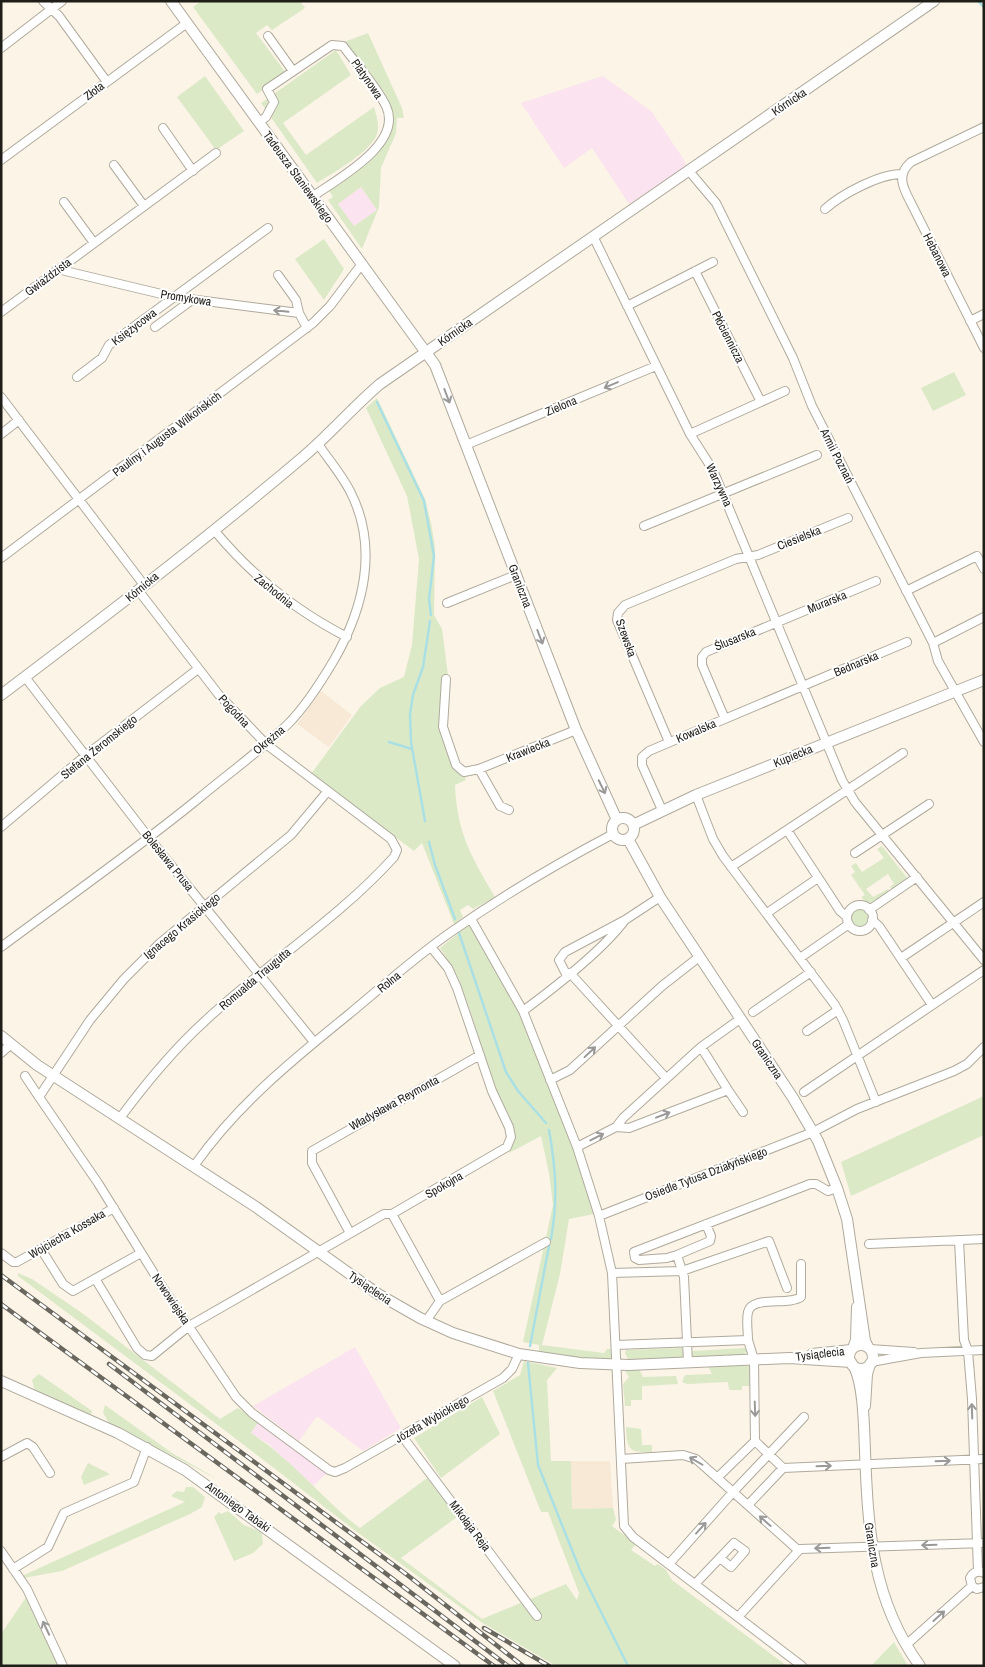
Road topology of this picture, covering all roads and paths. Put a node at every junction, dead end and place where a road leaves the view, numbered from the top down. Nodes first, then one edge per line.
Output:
1 (43, 1) edge
2 (62, 1) edge
3 (171, 1) edge
4 (934, 1) edge
5 (52, 9) junction
6 (187, 23) junction
7 (268, 36) dead end
8 (1, 48) edge
9 (293, 71) junction
10 (107, 82) junction
11 (259, 122) junction
12 (984, 127) edge
13 (163, 128) dead end
14 (216, 153) dead end
15 (1, 160) edge
16 (114, 165) dead end
17 (193, 171) junction
18 (689, 171) junction
19 (902, 174) junction
20 (312, 197) junction
21 (64, 202) dead end
22 (144, 206) junction
23 (825, 209) dead end
24 (268, 228) dead end
25 (593, 236) junction
26 (94, 243) junction
27 (713, 262) dead end
28 (361, 265) junction
29 (58, 269) junction
30 (695, 271) junction
31 (278, 275) dead end
32 (174, 297) junction
33 (192, 300) junction
34 (627, 306) junction
35 (1, 312) edge
36 (299, 313) junction
37 (984, 314) edge
38 (970, 321) junction
39 (155, 327) dead end
40 (307, 328) junction
41 (984, 348) edge
42 (425, 352) junction
43 (656, 366) junction
44 (77, 377) dead end
45 (785, 391) dead end
46 (1, 396) edge
47 (761, 402) junction
48 (19, 420) junction
49 (1, 434) edge
50 (690, 434) junction
51 (318, 444) junction
52 (466, 446) junction
53 (817, 455) dead end
54 (724, 494) junction
55 (79, 500) junction
56 (848, 518) dead end
57 (644, 526) dead end
58 (214, 530) junction
59 (750, 556) junction
60 (1, 558) edge
61 (984, 569) edge
62 (516, 576) junction
63 (876, 581) dead end
64 (141, 588) junction
65 (906, 591) junction
66 (447, 603) dead end
67 (984, 617) edge
68 (777, 622) junction
69 (347, 637) junction
70 (907, 642) dead end
71 (933, 643) junction
72 (198, 669) junction
73 (24, 678) junction
74 (446, 679) dead end
75 (984, 680) edge
76 (804, 685) junction
77 (955, 692) junction
78 (1, 695) edge
79 (724, 719) junction
80 (576, 730) junction
81 (669, 742) junction
82 (826, 742) junction
83 (984, 742) edge
84 (266, 744) junction
85 (903, 753) dead end
86 (85, 756) junction
87 (479, 769) junction
88 (847, 790) junction
89 (327, 792) junction
90 (696, 795) junction
91 (929, 804) dead end
92 (508, 810) dead end
93 (662, 810) junction
94 (617, 820) junction
95 (633, 825) junction
96 (1, 828) edge
97 (787, 830) junction
98 (613, 834) junction
99 (882, 835) junction
100 (149, 838) junction
101 (628, 839) junction
102 (396, 848) joint
103 (856, 853) dead end
104 (731, 867) junction
105 (917, 877) junction
106 (818, 878) junction
107 (660, 897) junction
108 (984, 902) edge
109 (204, 907) junction
110 (869, 910) junction
111 (767, 913) junction
112 (471, 919) junction
113 (625, 920) junction
114 (848, 920) junction
115 (872, 920) junction
116 (954, 922) junction
117 (1, 947) edge
118 (431, 947) junction
119 (698, 957) junction
120 (800, 958) junction
121 (901, 958) junction
122 (984, 960) edge
123 (984, 970) edge
124 (811, 972) junction
125 (260, 974) junction
126 (569, 974) junction
127 (932, 1005) junction
128 (838, 1010) junction
129 (523, 1011) junction
130 (753, 1012) dead end
131 (740, 1019) junction
132 (618, 1025) junction
133 (807, 1031) dead end
134 (1, 1036) edge
135 (314, 1042) junction
136 (10, 1045) junction
137 (700, 1047) junction
138 (984, 1047) edge
139 (1, 1053) edge
140 (480, 1055) junction
141 (857, 1055) junction
142 (25, 1076) dead end
143 (53, 1076) junction
144 (666, 1078) junction
145 (550, 1080) junction
146 (728, 1090) junction
147 (804, 1092) dead end
148 (39, 1096) junction
149 (876, 1102) junction
150 (743, 1112) dead end
151 (120, 1118) junction
152 (616, 1127) junction
153 (813, 1132) junction
154 (577, 1147) junction
155 (194, 1166) junction
156 (837, 1188) junction
157 (114, 1208) junction
158 (392, 1214) junction
159 (599, 1216) junction
160 (706, 1224) junction
161 (350, 1233) junction
162 (984, 1239) edge
163 (959, 1240) junction
164 (546, 1242) dead end
165 (869, 1244) dead end
166 (41, 1249) junction
167 (318, 1251) junction
168 (1, 1253) edge
169 (141, 1253) junction
170 (678, 1255) junction
171 (801, 1264) dead end
172 (682, 1271) junction
173 (612, 1273) junction
174 (96, 1280) junction
175 (787, 1288) dead end
176 (858, 1299) junction
177 (440, 1301) junction
178 (426, 1321) junction
179 (189, 1326) junction
180 (748, 1340) junction
181 (687, 1342) junction
182 (616, 1345) junction
183 (869, 1348) junction
184 (852, 1349) junction
185 (984, 1350) edge
186 (968, 1351) junction
187 (921, 1353) junction
188 (519, 1354) junction
189 (789, 1358) junction
190 (754, 1360) junction
191 (688, 1363) junction
192 (871, 1363) junction
193 (852, 1364) junction
194 (616, 1366) junction
195 (1, 1382) edge
196 (863, 1414) junction
197 (804, 1417) dead end
198 (402, 1436) junction
199 (755, 1441) junction
200 (147, 1447) junction
201 (769, 1454) junction
202 (1, 1456) edge
203 (621, 1459) junction
204 (984, 1459) edge
205 (974, 1460) junction
206 (865, 1464) junction
207 (783, 1468) junction
208 (335, 1472) joint
209 (50, 1473) dead end
210 (717, 1478) junction
211 (733, 1492) junction
212 (748, 1505) junction
213 (981, 1543) edge
214 (871, 1547) junction
215 (798, 1550) junction
216 (1, 1551) edge
217 (720, 1558) dead end
218 (669, 1564) junction
219 (13, 1569) junction
220 (981, 1572) edge
221 (695, 1584) junction
222 (972, 1586) junction
223 (984, 1587) edge
224 (537, 1616) dead end
225 (738, 1617) junction
226 (906, 1645) junction
227 (64, 1666) edge
228 (455, 1666) edge
229 (802, 1666) edge
230 (920, 1666) edge

1 - 5 street
2 - 5 street
3 - 6 street, Tadeusza Staniewskiego
4 - 18 street, Kórnicka
5 - 8 street
5 - 10 street
6 - 10 street, Złota
6 - 11 street, Tadeusza Staniewskiego
7 - 9 street
9 - 11 street, Platynowa
9 - 20 street, Platynowa
10 - 15 street, Złota
11 - 20 street, Tadeusza Staniewskiego
12 - 19 street
13 - 17 street
14 - 17 street, Gwiaździsta
16 - 22 street
17 - 22 street, Gwiaździsta
18 - 25 street, Kórnicka
18 - 65 street, Armii Poznań
19 - 23 street
19 - 38 street, Hebanowa
20 - 28 street, Tadeusza Staniewskiego
21 - 26 street
22 - 26 street, Gwiaździsta
24 - 32 street, Księżycowa
25 - 34 street, Warzywna
25 - 42 street, Kórnicka
26 - 29 street, Gwiaździsta
27 - 30 street
28 - 40 street, Pauliny i Augusta Wilkońskich
28 - 42 street, Tadeusza Staniewskiego
29 - 32 street, Promykowa
29 - 35 street, Gwiaździsta
30 - 34 street
30 - 47 street, Płóciennicza
31 - 36 street
32 - 33 street, Promykowa
32 - 44 street, Księżycowa
36 -> 33 street, Promykowa
33 - 39 street, Księżycowa
34 - 43 street, Warzywna
36 - 40 street
37 - 38 street
38 - 41 street, Hebanowa
40 - 55 street, Pauliny i Augusta Wilkońskich
42 - 51 street, Kórnicka
42 -> 52 street, Graniczna
43 - 50 street, Warzywna
43 -> 52 street, Zielona
45 - 47 street
46 - 48 street, Pogodna
47 - 50 street
48 - 49 street
48 - 55 street, Pogodna
50 - 54 street, Warzywna
51 - 58 street, Kórnicka
51 - 69 street, Okrężna
52 - 62 street, Graniczna
53 - 54 street
54 - 57 street
54 - 59 street, Warzywna
55 - 60 street, Pauliny i Augusta Wilkońskich
55 - 64 street, Pogodna
56 - 59 street, Ciesielska
58 - 64 street, Kórnicka
58 - 69 street, Zachodnia
59 - 68 street, Warzywna
59 - 81 street, Szewska
61 - 65 street
62 - 66 street
62 -> 80 street, Graniczna
63 - 68 street, Murarska
64 - 72 street, Pogodna
64 - 73 street, Kórnicka
65 - 71 street, Armii Poznań
67 - 71 street
68 - 76 street, Warzywna
68 - 79 street, Ślusarska
69 - 84 street, Okrężna
70 - 76 street, Bednarska
71 - 77 street, Armii Poznań
72 - 84 street, Pogodna
72 - 86 street, Stefana Żeromskiego
73 - 78 street, Kórnicka
73 - 86 street, Bolesława Prusa
74 - 87 street, Krawiecka
75 - 77 street, Kupiecka
76 - 79 street, Kowalska
76 - 82 street, Warzywna
77 - 82 street, Kupiecka
77 - 83 street, Armii Poznań
79 - 81 street, Kowalska
80 - 87 street, Krawiecka
80 -> 94 street, Graniczna
81 - 93 street, Kowalska
82 - 88 street, Warzywna
82 - 90 street, Kupiecka
84 - 89 street, Pogodna
84 - 100 street, Okrężna
85 - 88 street
86 - 96 street, Stefana Żeromskiego
86 - 100 street, Bolesława Prusa
87 - 92 street
88 - 97 street
88 - 99 street, Warzywna
89 - 102 street, Pogodna
89 - 109 street, Ignacego Krasickiego
90 - 93 street, Kupiecka
90 - 104 street
91 - 99 street
93 - 95 street, Kupiecka
94 - 95 street
94 - 98 street
95 - 101 street
97 - 104 street
97 - 106 street
98 - 101 street
98 - 112 street, Rolna
99 - 103 street
99 - 105 street, Warzywna
100 - 109 street, Bolesława Prusa
100 - 117 street, Okrężna
101 - 107 street, Graniczna
102 - 125 street, Romualda Traugutta
104 - 111 street
105 - 110 street
105 - 116 street, Warzywna
106 - 111 street
106 - 114 street
107 - 113 street
107 - 119 street, Graniczna
108 - 116 street
109 - 125 street, Bolesława Prusa
109 - 143 street, Ignacego Krasickiego
110 - 114 street
110 - 115 street
111 - 120 street
112 - 118 street, Rolna
112 - 129 street
113 - 126 street
113 - 126 street
114 - 115 street
114 - 120 street
115 - 121 street
116 - 121 street
116 - 122 street, Warzywna
118 - 135 street, Rolna
118 - 140 street, Spokojna
119 - 131 street, Graniczna
119 - 132 street
120 - 124 street
121 - 127 street
123 - 127 street
124 - 128 street
124 - 130 street
125 - 135 street, Bolesława Prusa
125 - 151 street, Romualda Traugutta
126 - 129 street
126 - 132 street
127 - 141 street
128 - 133 street
128 - 141 street
129 - 145 street
131 - 137 street
131 - 153 street, Graniczna
132 - 144 street
145 -> 132 street
134 - 136 street
135 - 155 street, Rolna
136 - 139 street
136 - 143 street, Tysiąclecia
137 - 144 street
137 - 146 street
138 - 149 street, Osiedle Tytusa Działyńskiego
140 - 158 street, Spokojna
140 - 161 street, Władysława Reymonta
141 - 147 street
141 - 149 street
142 - 148 street, Nowowiejska
143 - 148 street
143 - 151 street, Tysiąclecia
144 - 152 street
145 - 154 street
146 - 150 street
152 -> 146 street
148 - 157 street, Nowowiejska
149 - 153 street, Osiedle Tytusa Działyńskiego
151 - 155 street, Tysiąclecia
154 -> 152 street
153 - 156 street, Graniczna
153 - 159 street, Osiedle Tytusa Działyńskiego
154 - 159 street
155 - 167 street, Tysiąclecia
156 - 160 street
156 - 176 street, Graniczna
157 - 166 street, Wojciecha Kossaka
157 - 169 street, Nowowiejska
158 - 161 street, Spokojna
158 - 177 street
159 - 173 street
160 - 170 street
160 - 170 street
161 - 167 street, Spokojna
162 - 163 street
163 - 165 street
163 - 186 street
164 - 177 street
166 - 168 street, Wojciecha Kossaka
166 - 174 street
167 - 178 street, Tysiąclecia
167 - 179 street, Spokojna
169 - 174 street
169 - 179 street, Nowowiejska
170 - 172 street
171 - 180 street
172 - 173 street
172 - 175 street
172 - 181 street
173 - 182 street
174 - 179 street, Spokojna
176 - 183 street, Graniczna
176 - 184 street, Graniczna
177 - 178 street
178 - 188 street, Tysiąclecia
179 - 208 street, Nowowiejska
180 - 181 street
180 - 190 street
181 - 182 street
181 - 191 street
182 - 194 street
183 - 184 street
183 - 187 street
183 - 192 street
184 - 189 street, Tysiąclecia
184 - 193 street
185 - 186 street
186 - 187 street
205 -> 186 street
187 - 192 street
188 - 194 street, Tysiąclecia
188 - 198 street, Józefa Wybickiego
189 - 190 street, Tysiąclecia
189 - 193 street, Tysiąclecia
190 - 191 street, Tysiąclecia
190 -> 199 street
191 - 194 street, Tysiąclecia
192 - 193 street
192 - 196 street, Graniczna
193 - 196 street, Graniczna
194 - 203 street
195 - 200 street, Antoniego Tabaki
196 - 206 street, Graniczna
197 - 201 street
198 - 208 street, Józefa Wybickiego
198 - 224 street, Mikołaja Reja
199 - 201 street
199 - 210 street
200 - 219 street
200 - 228 street, Antoniego Tabaki
201 - 207 street
201 - 211 street
202 - 209 street
210 -> 203 street
203 - 218 street
204 - 205 street
206 -> 205 street
205 - 213 street
207 -> 206 street
206 - 214 street, Graniczna
207 - 212 street
210 - 211 street
211 - 212 street
218 -> 211 street
215 -> 212 street
213 -> 214 street
213 - 220 street
214 -> 215 street
214 - 226 street, Graniczna
215 - 225 street
216 - 219 street
217 - 221 street
218 - 221 street
227 -> 219 street
220 - 222 street
221 - 225 street
222 - 223 street
226 -> 222 street
225 - 229 street
226 - 230 street, Graniczna

